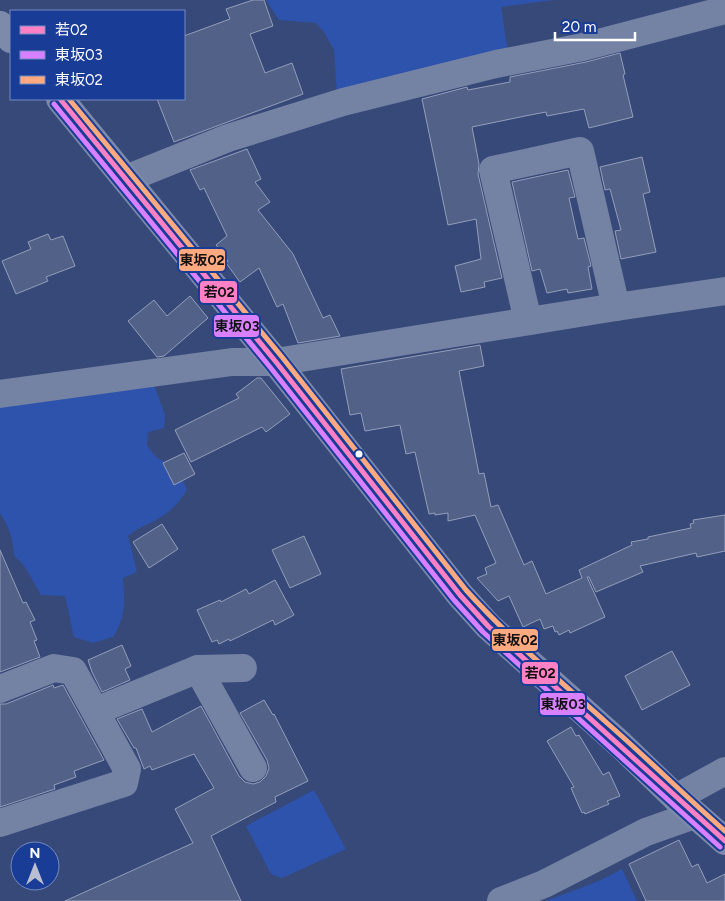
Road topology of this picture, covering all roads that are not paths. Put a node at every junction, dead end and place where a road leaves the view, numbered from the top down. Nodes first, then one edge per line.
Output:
1 (725, 10) edge
2 (0, 25) edge
3 (10, 38) edge
4 (61, 100) edge
5 (126, 179) junction
6 (725, 291) edge
7 (616, 307) junction
8 (528, 321) junction
9 (276, 362) junction
10 (0, 394) edge
11 (243, 668) dead end
12 (198, 669) junction
13 (0, 689) edge
14 (96, 711) junction
15 (253, 768) dead end
16 (725, 771) edge
17 (685, 807) junction
18 (0, 823) edge
19 (725, 841) edge
20 (501, 901) edge

1 - 5 street
2 - 3 main road
4 - 5 main road
5 - 9 main road
6 - 7 street
7 - 8 street
7 - 8 street
8 - 9 street
9 - 10 street
9 - 17 main road
11 - 12 street
12 - 14 street
12 - 15 street
13 - 14 street
14 - 18 street
16 - 17 street
17 - 19 main road
17 - 20 street

